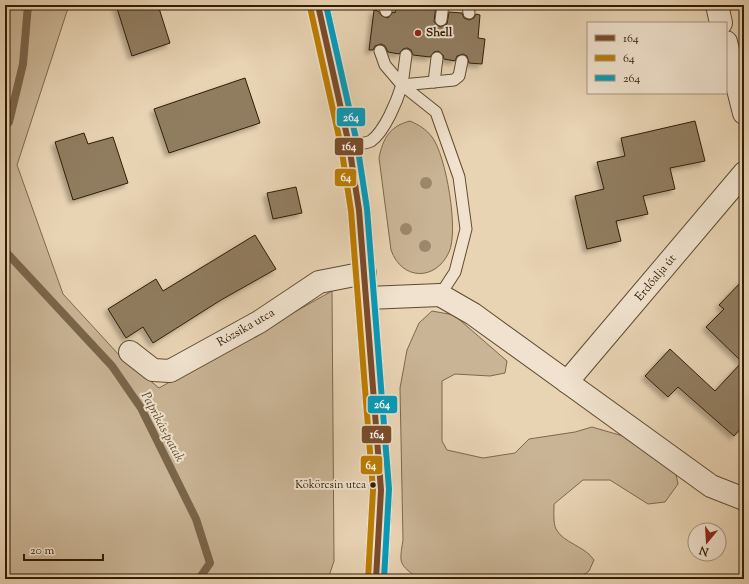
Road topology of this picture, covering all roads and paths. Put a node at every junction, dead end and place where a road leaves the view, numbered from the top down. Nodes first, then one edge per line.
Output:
1 (318, 5) edge
2 (443, 5) edge
3 (716, 5) edge
4 (441, 20) dead end
5 (721, 22) edge
6 (727, 46) edge
7 (380, 51) dead end
8 (406, 54) dead end
9 (437, 58) dead end
10 (462, 61) dead end
11 (434, 82) junction
12 (402, 85) junction
13 (744, 113) edge
14 (349, 144) junction
15 (744, 173) edge
16 (365, 273) junction
17 (440, 295) junction
18 (367, 298) junction
19 (130, 352) dead end
20 (567, 382) junction
21 (744, 499) edge
22 (376, 579) edge

1 - 14 street
2 - 4 lane
3 - 5 street
6 - 13 street
7 - 12 lane
8 - 12 lane
9 - 11 lane
10 - 11 lane
11 - 12 lane
12 - 14 lane
12 - 17 lane
14 - 16 street
15 - 20 street, Erdőalja út
16 - 18 street
16 - 19 street, Rózsika utca
17 - 18 street
17 - 20 street
18 - 22 street
20 - 21 street

